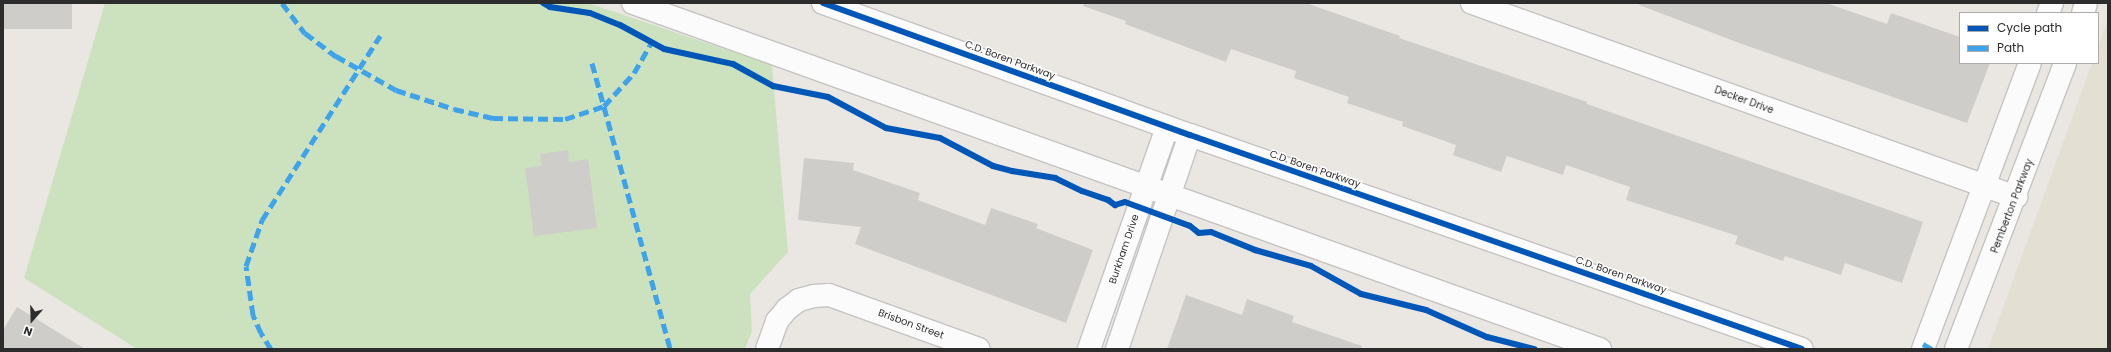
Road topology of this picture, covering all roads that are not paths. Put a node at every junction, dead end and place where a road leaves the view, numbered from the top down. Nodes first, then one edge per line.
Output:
1 (633, 3) edge
2 (823, 3) edge
3 (1472, 3) edge
4 (2030, 64) edge
5 (2065, 64) edge
6 (1167, 127) junction
7 (1190, 135) junction
8 (1984, 185) junction
9 (1146, 186) junction
10 (1169, 196) junction
11 (2016, 197) junction
12 (767, 349) edge
13 (979, 349) edge
14 (1089, 349) edge
15 (1117, 349) edge
16 (1600, 349) edge
17 (1802, 349) edge
18 (1923, 349) edge
19 (1956, 349) edge

1 - 9 street
2 - 6 street, C.D. Boren Parkway
3 - 8 street, Decker Drive
4 - 8 street
5 - 11 street, Pemberton Parkway
6 - 7 street, C.D. Boren Parkway
6 - 9 street, Burkham Drive
7 - 10 street
7 - 17 street, C.D. Boren Parkway
8 - 11 street, Decker Drive
8 - 18 street
9 - 10 street
9 - 14 street, Burkham Drive
10 - 15 street
10 - 16 street
11 - 19 street, Pemberton Parkway
12 - 13 street, Brisbon Street

